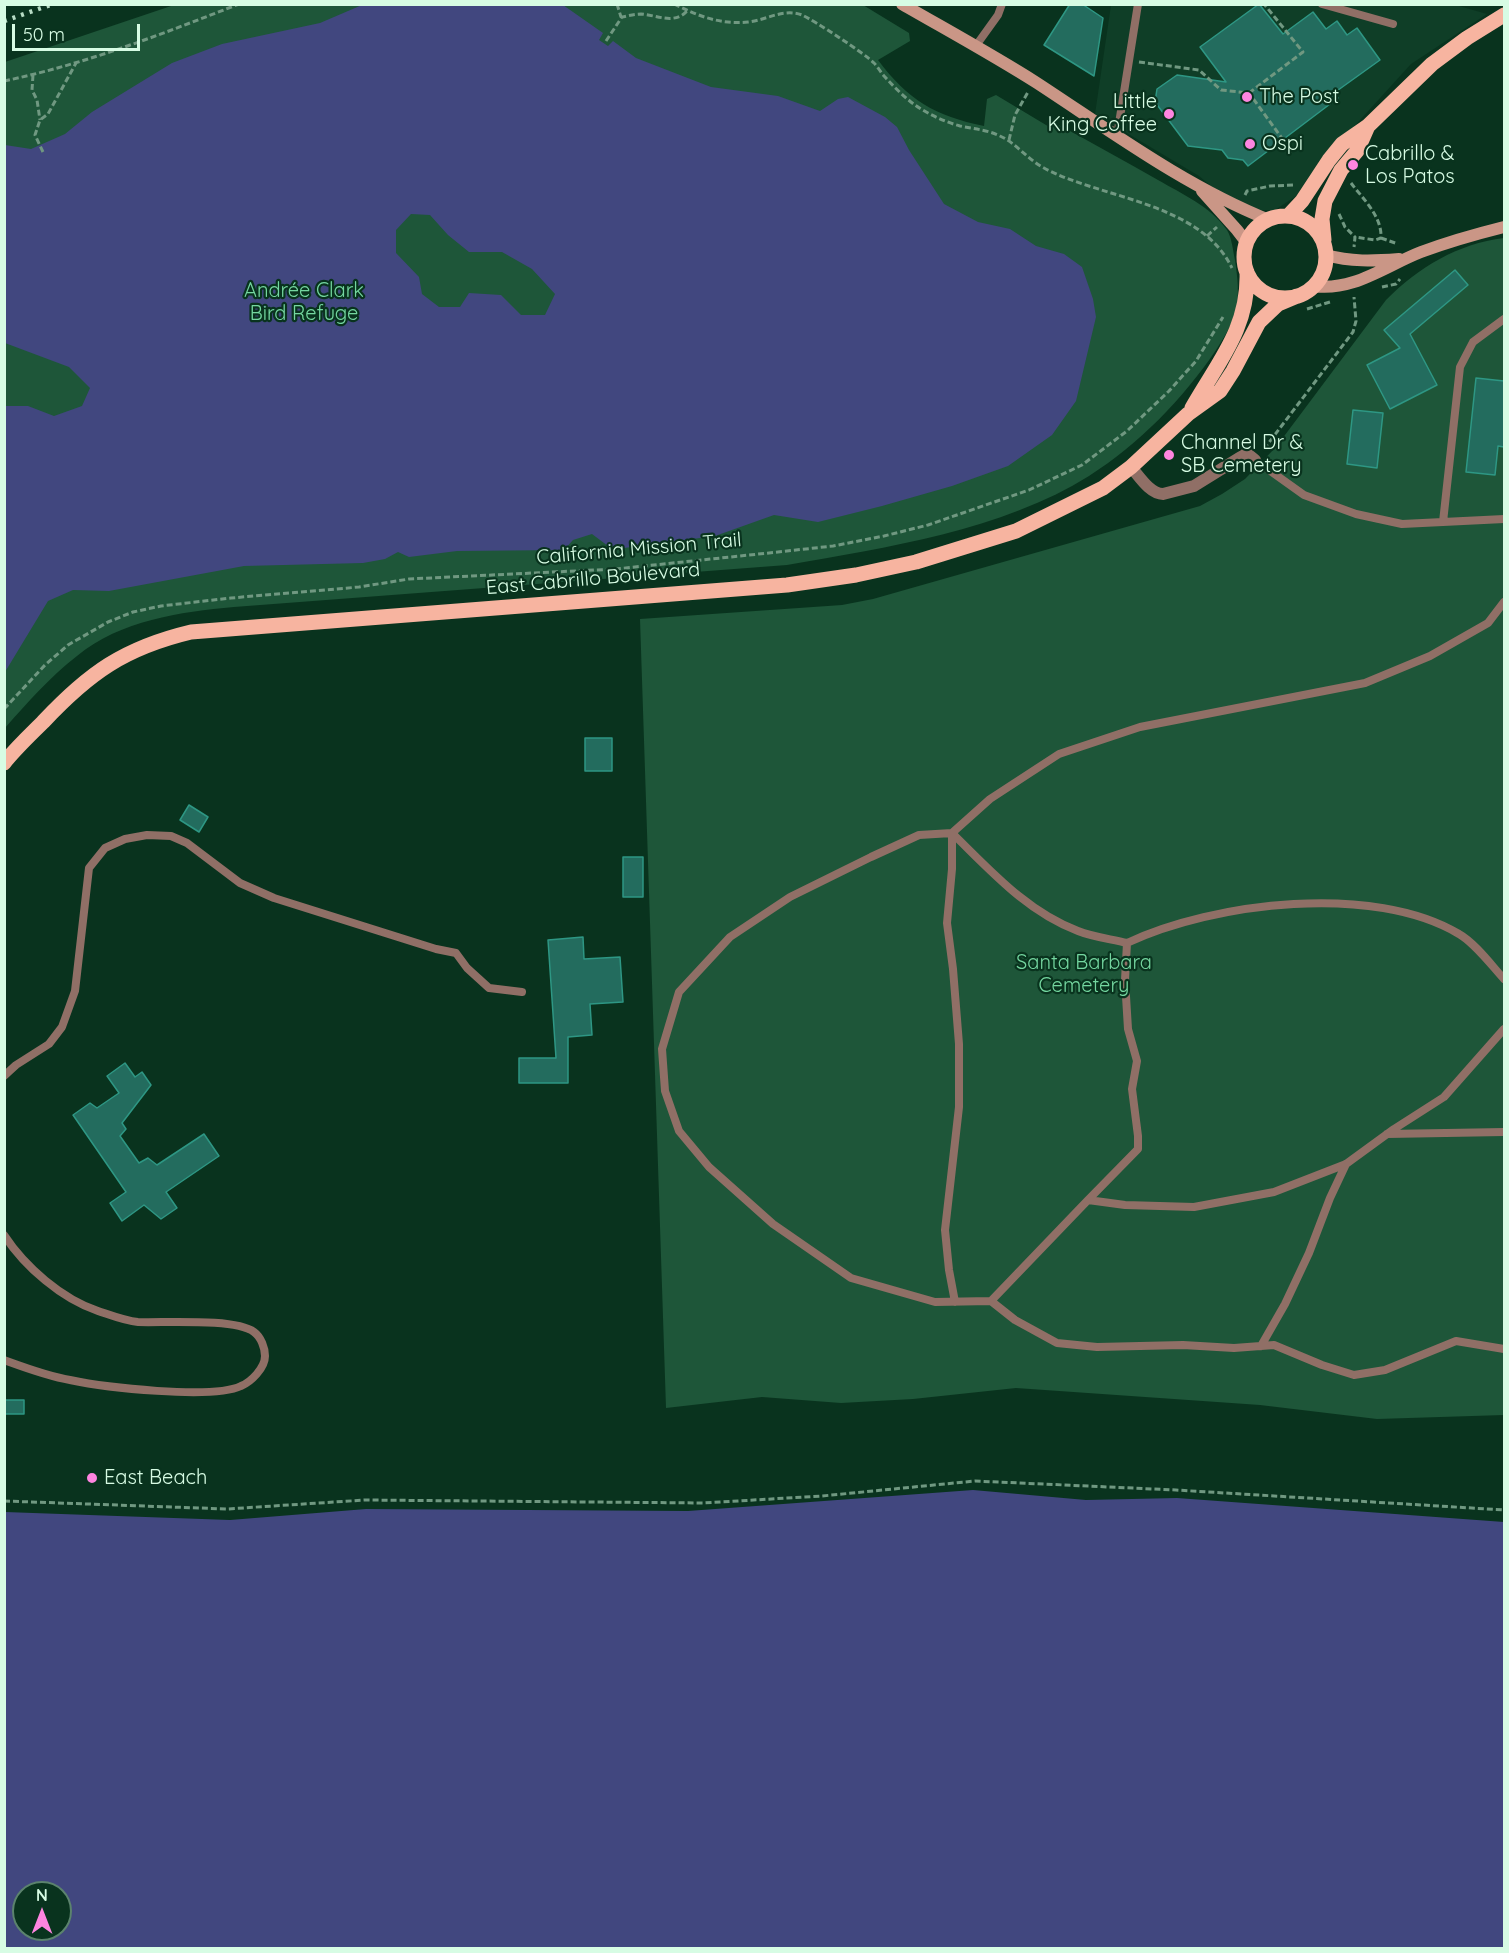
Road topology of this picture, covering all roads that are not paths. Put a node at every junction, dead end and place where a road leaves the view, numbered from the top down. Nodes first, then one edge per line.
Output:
1 (902, 4) edge
2 (1002, 4) edge
3 (1138, 4) edge
4 (1322, 4) edge
5 (1504, 15) edge
6 (1393, 24) dead end
7 (975, 46) junction
8 (1368, 126) junction
9 (1116, 136) junction
10 (1199, 188) junction
11 (1288, 216) junction
12 (1269, 220) junction
13 (1504, 227) edge
14 (1246, 243) junction
15 (1325, 250) junction
16 (1407, 258) junction
17 (1240, 272) junction
18 (1313, 286) junction
19 (1297, 296) junction
20 (1504, 319) edge
21 (1188, 414) junction
22 (1259, 455) joint
23 (1131, 467) junction
24 (1504, 519) edge
25 (1443, 522) junction
26 (1504, 603) edge
27 (4, 763) edge
28 (952, 833) junction
29 (1127, 943) junction
30 (1504, 979) edge
31 (522, 992) dead end
32 (1504, 1029) edge
33 (4, 1076) edge
34 (1504, 1132) edge
35 (1387, 1134) junction
36 (1346, 1164) junction
37 (1088, 1200) junction
38 (4, 1235) edge
39 (991, 1301) junction
40 (955, 1302) junction
41 (1261, 1346) junction
42 (1504, 1349) edge
43 (4, 1360) edge

1 - 7 main road
2 - 7 lane
3 - 9 lane
4 - 6 lane
5 - 8 main road
7 - 9 main road
8 - 11 main road
8 - 15 main road
9 - 10 main road
10 - 12 main road
10 - 14 main road
11 - 12 main road
11 - 15 main road
12 - 14 main road
13 - 16 main road
14 - 17 main road
15 - 16 main road
15 - 18 main road
16 - 18 main road
17 - 19 main road
17 - 21 main road, East Cabrillo Boulevard
18 - 19 main road
19 - 21 main road, East Cabrillo Boulevard
20 - 25 lane
21 - 23 main road, East Cabrillo Boulevard
22 - 23 street
22 - 25 lane
23 - 27 main road, East Cabrillo Boulevard
24 - 25 lane
26 - 28 lane
28 - 29 lane
28 - 40 lane
28 - 40 lane
29 - 30 lane
29 - 37 lane
31 - 33 lane
32 - 35 lane
34 - 35 lane
35 - 36 lane
36 - 37 lane
36 - 41 lane
37 - 39 lane
38 - 43 lane
39 - 40 lane
39 - 41 lane
41 - 42 lane

